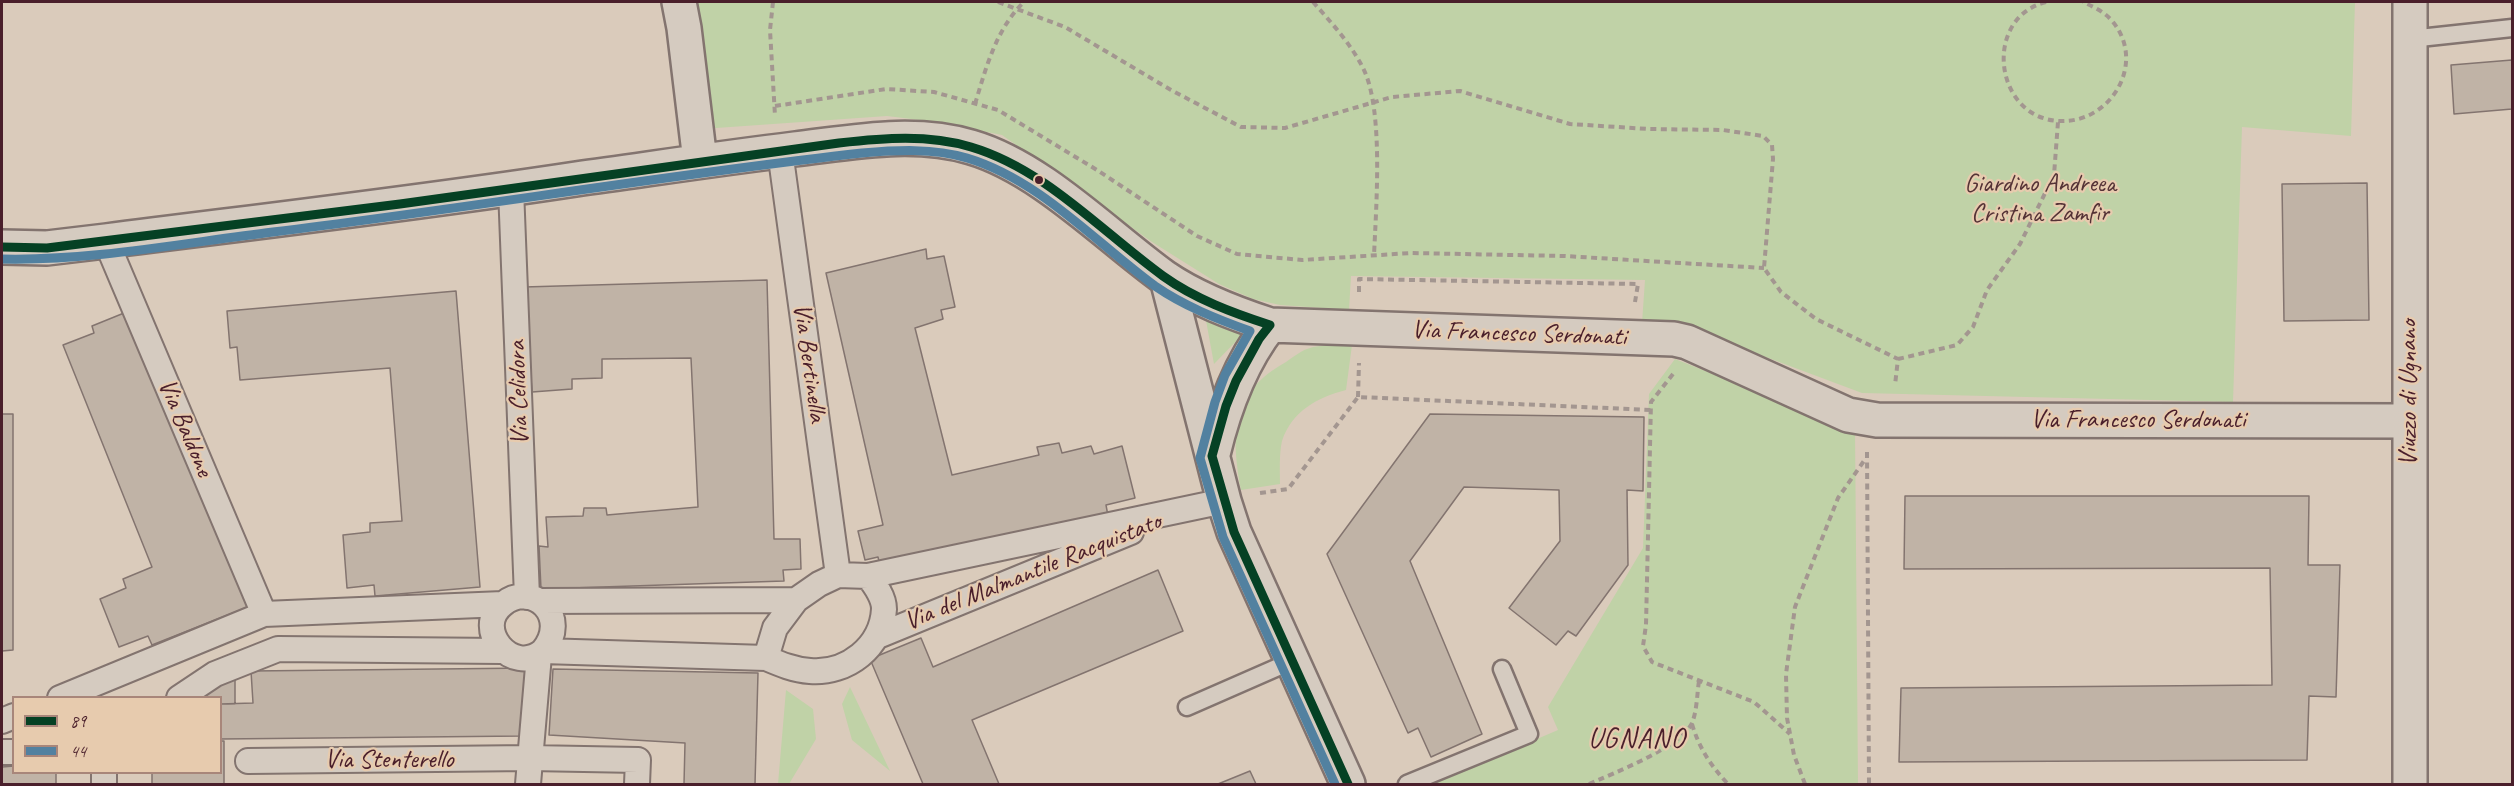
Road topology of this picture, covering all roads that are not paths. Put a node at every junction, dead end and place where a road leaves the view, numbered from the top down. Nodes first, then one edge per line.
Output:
1 (679, 2) edge
2 (2410, 2) edge
3 (2512, 28) edge
4 (2410, 39) junction
5 (778, 137) junction
6 (700, 161) junction
7 (511, 189) junction
8 (106, 241) junction
9 (2, 247) edge
10 (1167, 279) junction
11 (1270, 326) junction
12 (2409, 421) junction
13 (1212, 456) junction
14 (1224, 501) junction
15 (1187, 509) junction
16 (838, 575) junction
17 (868, 576) junction
18 (533, 599) junction
19 (796, 600) junction
20 (503, 604) junction
21 (264, 614) junction
22 (878, 636) junction
23 (502, 651) junction
24 (541, 653) junction
25 (766, 658) junction
26 (1292, 661) junction
27 (1502, 669) dead end
28 (104, 688) edge
29 (69, 696) edge
30 (182, 696) edge
31 (1187, 707) dead end
32 (530, 758) junction
33 (248, 761) dead end
34 (528, 784) edge
35 (637, 784) edge
36 (1348, 784) edge
37 (1407, 784) edge
38 (2410, 784) edge

1 - 6 street
2 - 4 street, Viuzzo di Ugnano
3 - 4 lane
4 - 12 street, Viuzzo di Ugnano
5 - 6 street, Via Francesco Serdonati
5 - 10 street, Via Francesco Serdonati
5 - 16 street, Via Bertinella
6 - 7 street, Via Francesco Serdonati
7 - 8 street, Via Francesco Serdonati
7 - 18 street, Via Celidora
8 - 9 street, Via Francesco Serdonati
8 - 21 street, Via Baldone
10 - 11 street, Via Francesco Serdonati
10 - 13 street
11 - 12 street, Via Francesco Serdonati
11 - 13 street
12 - 38 street, Viuzzo di Ugnano
13 - 14 street
14 - 15 street, Via del Malmantile Racquistato
14 - 26 street
15 - 17 street, Via del Malmantile Racquistato
15 - 22 street, Via del Malmantile Racquistato
16 - 17 street, Via del Malmantile Racquistato
16 - 19 street
17 - 22 street, Via del Malmantile Racquistato
18 - 19 street
18 - 20 street
18 - 24 street
19 - 25 street
20 - 21 street
20 - 23 street
21 - 28 street
22 - 25 street, Via del Malmantile Racquistato
23 - 24 street, Via del Malmantile Racquistato
23 - 30 street, Via del Malmantile Racquistato
24 - 25 street, Via del Malmantile Racquistato
24 - 32 street
26 - 31 lane
26 - 36 street
27 - 37 lane
28 - 29 street
32 - 33 street, Via Stenterello
32 - 34 street
32 - 35 street, Via Stenterello

